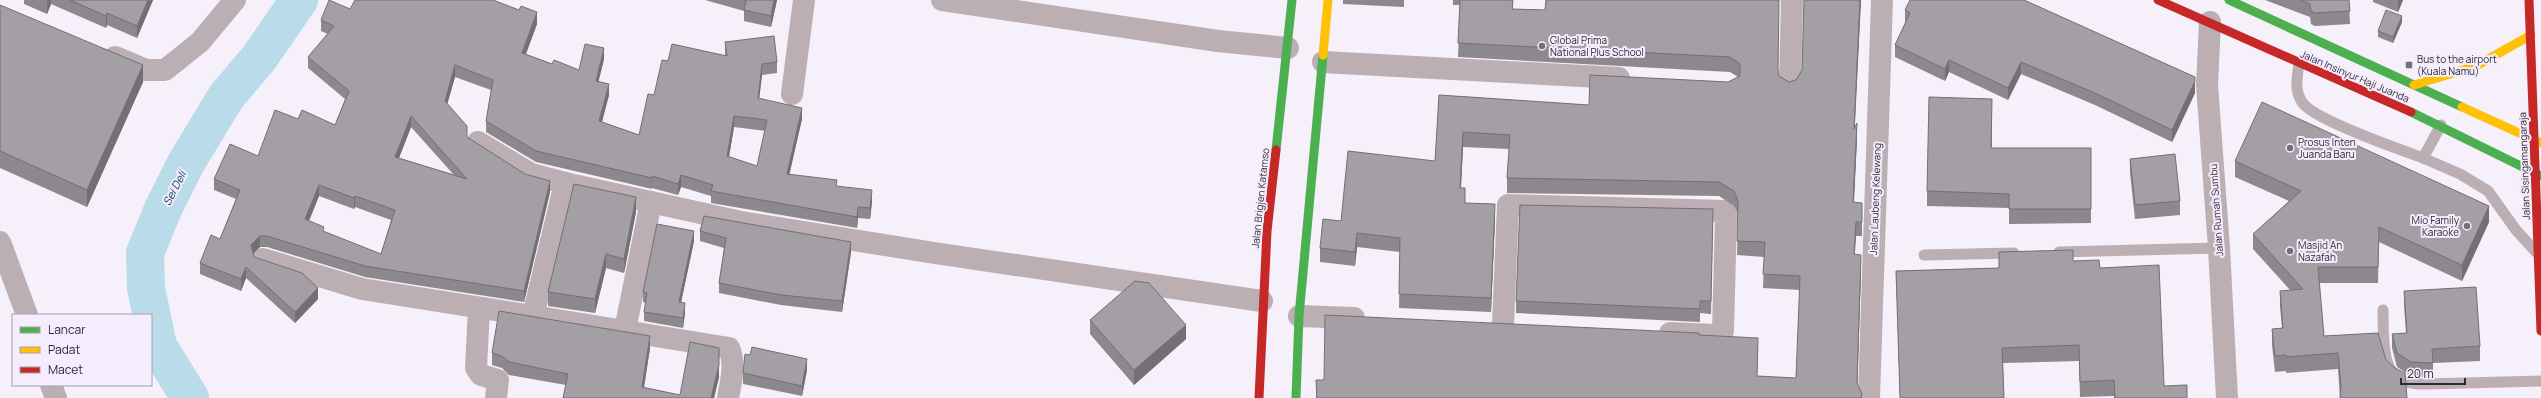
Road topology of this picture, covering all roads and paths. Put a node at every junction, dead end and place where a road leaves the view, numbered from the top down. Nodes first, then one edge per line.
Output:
1 (235, 0) edge
2 (804, 0) edge
3 (942, 0) edge
4 (1292, 0) edge
5 (1328, 0) edge
6 (1792, 0) edge
7 (1882, 0) edge
8 (2158, 0) edge
9 (2229, 0) edge
10 (2530, 0) edge
11 (2210, 22) junction
12 (2531, 34) junction
13 (95, 48) edge
14 (1288, 48) junction
15 (1323, 62) junction
16 (2299, 64) junction
17 (1637, 79) edge
18 (1790, 84) edge
19 (2414, 85) junction
20 (792, 94) dead end
21 (2441, 125) junction
22 (478, 142) edge
23 (2538, 142) edge
24 (2423, 158) junction
25 (2538, 174) edge
26 (566, 183) junction
27 (651, 202) junction
28 (0, 242) edge
29 (2219, 248) junction
30 (2028, 252) edge
31 (2044, 252) edge
32 (2538, 254) junction
33 (1924, 255) dead end
34 (263, 259) edge
35 (1262, 301) junction
36 (479, 308) junction
37 (2383, 310) dead end
38 (27, 314) edge
39 (533, 316) junction
40 (1299, 316) junction
41 (1377, 319) edge
42 (1479, 324) edge
43 (1503, 325) junction
44 (1526, 326) edge
45 (625, 330) junction
46 (2541, 331) edge
47 (1652, 332) edge
48 (2541, 381) edge
49 (51, 386) edge
50 (56, 398) edge
51 (496, 398) edge
52 (728, 398) edge
53 (1259, 398) edge
54 (1296, 398) edge
55 (1869, 398) edge
56 (2227, 398) edge

1 - 13 street
2 - 20 street
3 - 14 street
4 - 14 main road, Jalan Brigjen Katamso
5 - 15 main road
6 - 18 street
7 - 55 street, Jalan Laubeng Kelewang
8 - 11 main road, Jalan Insinyur Haji Juanda
9 - 19 main road, Jalan Insinyur Haji Juanda
10 - 12 main road, Jalan Sisingamangaraja
11 - 16 main road, Jalan Insinyur Haji Juanda
11 - 29 street, Jalan Rumah Sumbu
12 - 19 main road
12 - 23 main road, Jalan Sisingamangaraja
14 - 35 main road, Jalan Brigjen Katamso
15 - 17 street
15 - 40 main road
16 - 21 main road, Jalan Insinyur Haji Juanda
16 - 24 lane
19 - 23 main road, Jalan Insinyur Haji Juanda
21 - 24 lane
21 - 25 main road, Jalan Insinyur Haji Juanda
22 - 26 street
23 - 25 main road, Jalan Sisingamangaraja
24 - 32 lane
25 - 32 main road, Jalan Sisingamangaraja
26 - 27 street
26 - 39 street
27 - 35 street
27 - 45 street
28 - 38 street
29 - 31 lane
29 - 56 street, Jalan Rumah Sumbu
30 - 33 lane
32 - 46 main road, Jalan Sisingamangaraja
34 - 36 street
35 - 53 main road, Jalan Brigjen Katamso
36 - 39 street
36 - 51 street
37 - 48 lane
39 - 45 street
40 - 41 street
40 - 54 main road
42 - 43 street
43 - 44 street
43 - 47 street
45 - 52 street
49 - 50 street

